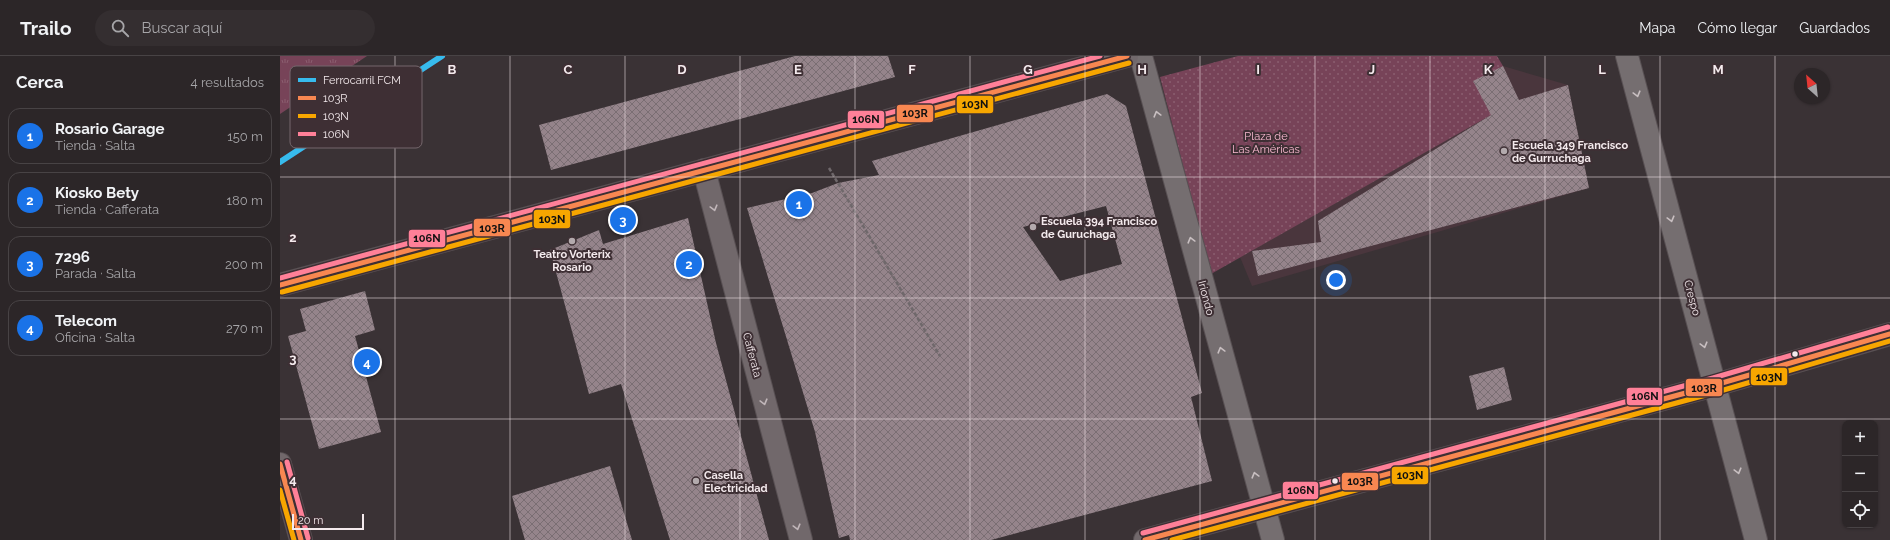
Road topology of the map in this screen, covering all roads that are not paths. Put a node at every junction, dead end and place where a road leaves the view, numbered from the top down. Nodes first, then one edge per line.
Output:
1 (1127, 56) edge
2 (1141, 56) edge
3 (1627, 56) edge
4 (704, 170) junction
5 (280, 285) edge
6 (1890, 334) edge
7 (1715, 385) junction
8 (280, 464) edge
9 (284, 498) edge
10 (1264, 508) junction
11 (301, 540) edge
12 (801, 540) edge
13 (1145, 540) edge
14 (1273, 540) edge
15 (1756, 540) edge

1 - 4 main road
10 -> 2 street, Iriondo
3 -> 7 street, Crespo
4 - 5 main road
4 -> 12 main road, Cafferata
6 - 7 main road
7 - 10 main road
7 -> 15 street, Crespo
8 - 9 main road
9 - 11 main road
10 - 13 main road
10 - 14 street, Iriondo

